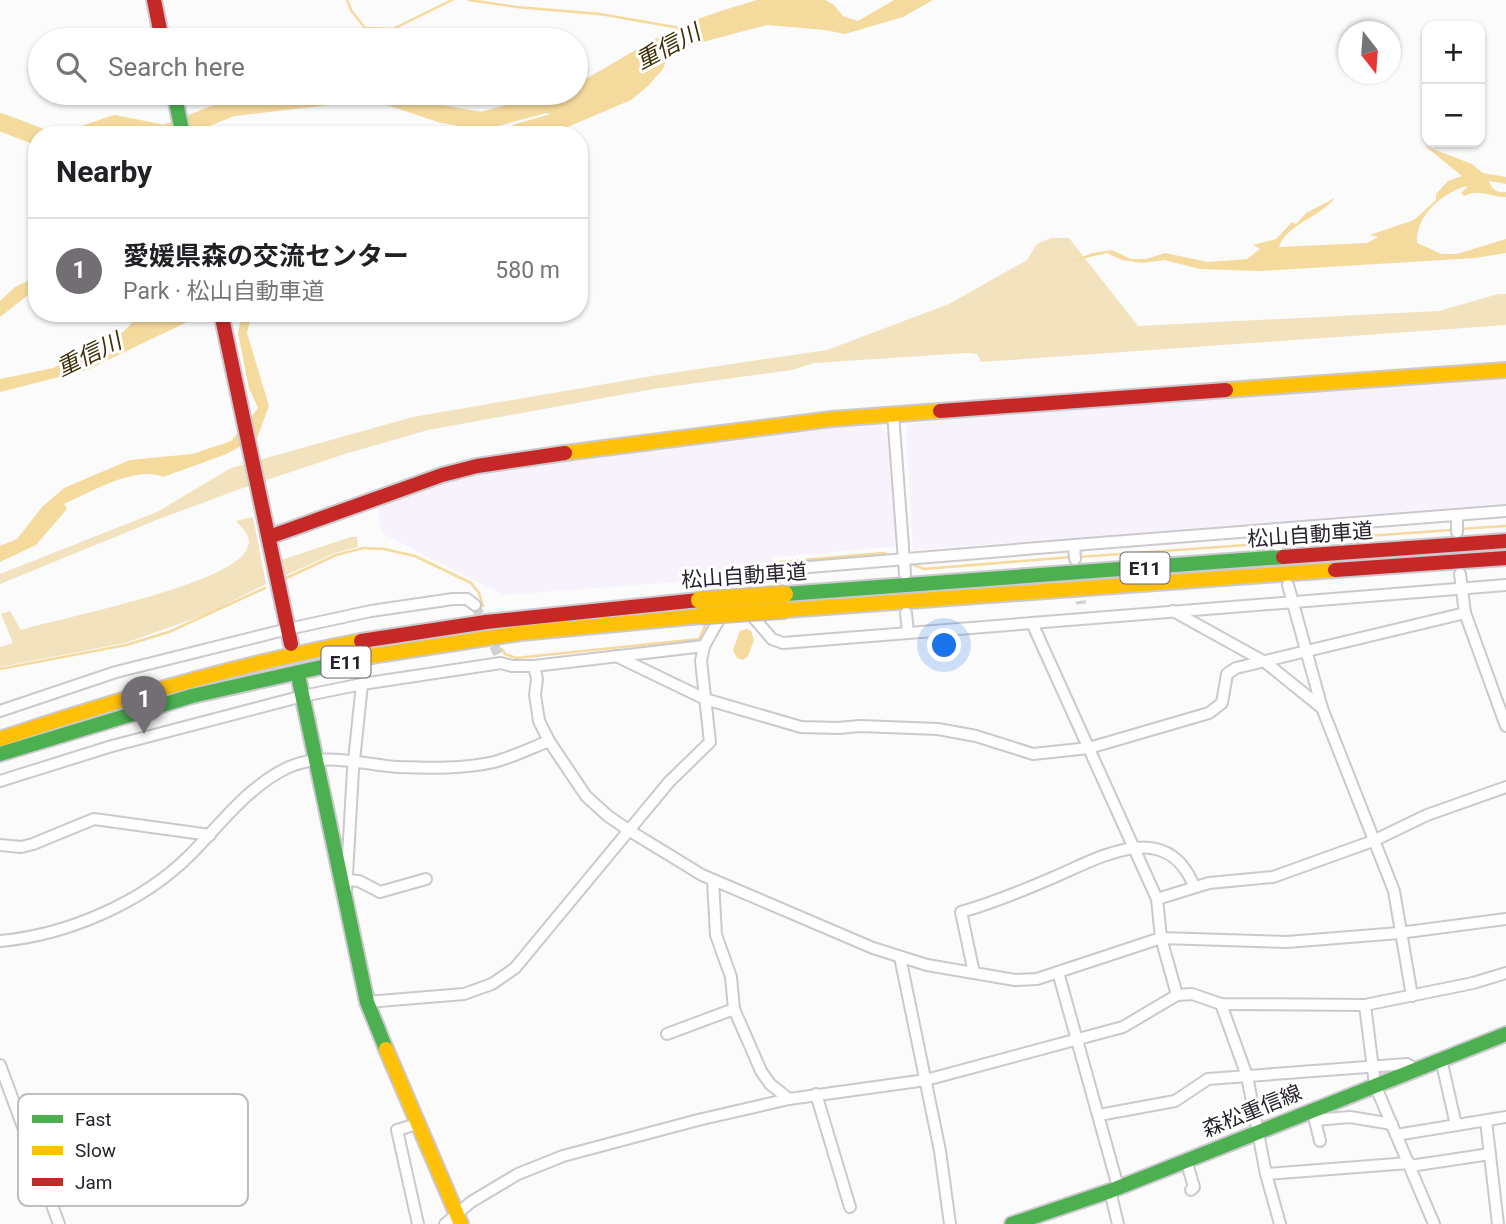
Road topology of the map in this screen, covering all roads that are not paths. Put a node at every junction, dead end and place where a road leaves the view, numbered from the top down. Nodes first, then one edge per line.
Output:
1 (154, 0) edge
2 (160, 28) edge
3 (177, 105) edge
4 (181, 126) edge
5 (222, 322) edge
6 (1506, 370) edge
7 (893, 414) junction
8 (1506, 511) edge
9 (1457, 515) junction
10 (1276, 529) junction
11 (1457, 532) dead end
12 (269, 537) junction
13 (1506, 541) edge
14 (1074, 545) junction
15 (1278, 546) dead end
16 (904, 558) junction
17 (1506, 558) edge
18 (1076, 559) dead end
19 (905, 574) dead end
20 (1460, 575) dead end
21 (1506, 584) edge
22 (1288, 585) dead end
23 (1462, 588) junction
24 (1293, 601) junction
25 (785, 602) junction
26 (729, 603) junction
27 (1081, 604) tunnel mouth
28 (475, 605) dead end
29 (700, 608) junction
30 (1173, 611) junction
31 (906, 613) dead end
32 (1465, 613) junction
33 (1082, 617) junction
34 (1032, 623) junction
35 (908, 632) junction
36 (289, 636) junction
37 (704, 646) junction
38 (1307, 652) junction
39 (616, 656) junction
40 (1265, 662) junction
41 (534, 666) junction
42 (362, 684) junction
43 (301, 688) junction
44 (705, 699) junction
45 (1322, 708) junction
46 (0, 711) edge
47 (1506, 726) edge
48 (0, 738) edge
49 (549, 741) junction
50 (1089, 748) junction
51 (0, 754) edge
52 (316, 759) junction
53 (354, 761) junction
54 (0, 781) edge
55 (1506, 787) edge
56 (630, 831) junction
57 (210, 835) junction
58 (1373, 842) junction
59 (0, 845) edge
60 (1135, 849) junction
61 (426, 879) dead end
62 (348, 880) junction
63 (713, 880) junction
64 (1195, 886) junction
65 (345, 898) junction
66 (1157, 899) junction
67 (1506, 919) edge
68 (1399, 933) junction
69 (1161, 938) junction
70 (0, 941) edge
71 (900, 957) junction
72 (1058, 972) junction
73 (974, 973) junction
74 (1506, 973) edge
75 (1177, 995) junction
76 (1412, 996) junction
77 (367, 1003) junction
78 (1221, 1004) junction
79 (1365, 1005) junction
80 (734, 1009) junction
81 (667, 1034) dead end
82 (1506, 1034) edge
83 (1079, 1040) junction
84 (1441, 1059) junction
85 (0, 1065) edge
86 (1373, 1067) junction
87 (1415, 1069) junction
88 (1247, 1076) junction
89 (926, 1080) junction
90 (1375, 1085) junction
91 (816, 1094) junction
92 (789, 1099) junction
93 (18, 1114) edge
94 (1099, 1115) junction
95 (1314, 1115) junction
96 (1506, 1117) edge
97 (1486, 1121) junction
98 (417, 1124) junction
99 (1456, 1125) junction
100 (1394, 1130) junction
101 (1258, 1131) junction
102 (1320, 1141) dead end
103 (1490, 1154) junction
104 (1186, 1160) junction
105 (1409, 1164) junction
106 (1266, 1174) junction
107 (1114, 1189) junction
108 (1191, 1190) dead end
109 (52, 1206) edge
110 (850, 1207) dead end
111 (454, 1221) edge
112 (59, 1224) edge
113 (418, 1224) edge
114 (950, 1224) edge
115 (1012, 1224) edge
116 (1118, 1224) edge
117 (1280, 1224) edge
118 (1434, 1224) edge
119 (1498, 1224) edge

1 - 2 main road
3 - 4 main road
5 - 12 main road
6 - 7 main road
7 - 12 main road
7 - 16 street
8 - 9 street
9 - 10 street
9 - 11 street
10 - 14 street
10 - 15 street
12 - 36 main road
13 - 25 main road, 松山自動車道 / E11
14 - 16 street
14 - 18 street
16 - 19 street
16 - 26 street
17 - 25 main road, 松山自動車道 / E11
20 - 23 street
21 - 23 street
22 - 24 street
23 - 24 street
23 - 32 street
24 - 30 street
24 - 38 street
25 - 29 main road, 松山自動車道 / E11, bridge
26 - 35 street
26 - 37 street
27 - 33 street
28 - 36 street
29 - 48 main road, 松山自動車道 / E11
29 - 51 main road, 松山自動車道 / E11
30 - 33 street
30 - 40 street
31 - 35 street
32 - 38 street
32 - 47 street
33 - 34 street
34 - 35 street
34 - 50 street
36 - 46 street
37 - 39 street
37 - 44 street
38 - 40 street
38 - 45 street
39 - 41 street
39 - 44 street
40 - 45 street
40 - 50 street
41 - 42 street
41 - 49 street
42 - 43 street
42 - 53 street
43 - 52 main road
43 - 54 street
44 - 50 street
44 - 56 street
45 - 58 street
49 - 53 street
49 - 56 street
50 - 60 street
52 - 53 street
52 - 57 street
52 - 65 main road
53 - 62 street
55 - 58 street
56 - 63 street
56 - 77 street
57 - 59 street
57 - 70 street
58 - 64 street
58 - 68 street
60 - 64 street
60 - 66 street
60 - 73 street
61 - 62 street
62 - 65 street
63 - 71 street
63 - 80 street
64 - 66 street
65 - 77 main road
66 - 69 street
67 - 68 street
68 - 69 street
68 - 76 street
69 - 72 street
69 - 75 street
71 - 73 street
71 - 89 street
72 - 73 street
72 - 83 street
74 - 76 street
75 - 78 street
75 - 83 street
76 - 79 street
77 - 98 main road
78 - 79 street
78 - 88 street
79 - 86 street
80 - 81 street
80 - 92 street
82 - 84 main road, 森松重信線
83 - 89 street
83 - 94 street
84 - 87 main road, 森松重信線
84 - 99 street
85 - 93 street
86 - 87 street
86 - 88 street
86 - 90 street
87 - 90 main road, 森松重信線
88 - 94 street
88 - 101 street
89 - 91 street
89 - 114 street
90 - 95 main road, 森松重信線
90 - 100 street
91 - 92 street
91 - 110 street
92 - 111 street
94 - 107 street
95 - 100 street
95 - 101 main road, 森松重信線
95 - 102 street
96 - 97 street
97 - 99 street
97 - 103 street
98 - 111 main road
98 - 113 street
99 - 100 street
100 - 105 street
101 - 104 main road, 森松重信線
101 - 106 street
103 - 105 street
103 - 119 street
104 - 107 main road, 森松重信線
104 - 108 street
105 - 106 street
105 - 118 street
106 - 117 street
107 - 115 main road, 森松重信線
107 - 116 street
109 - 112 street

